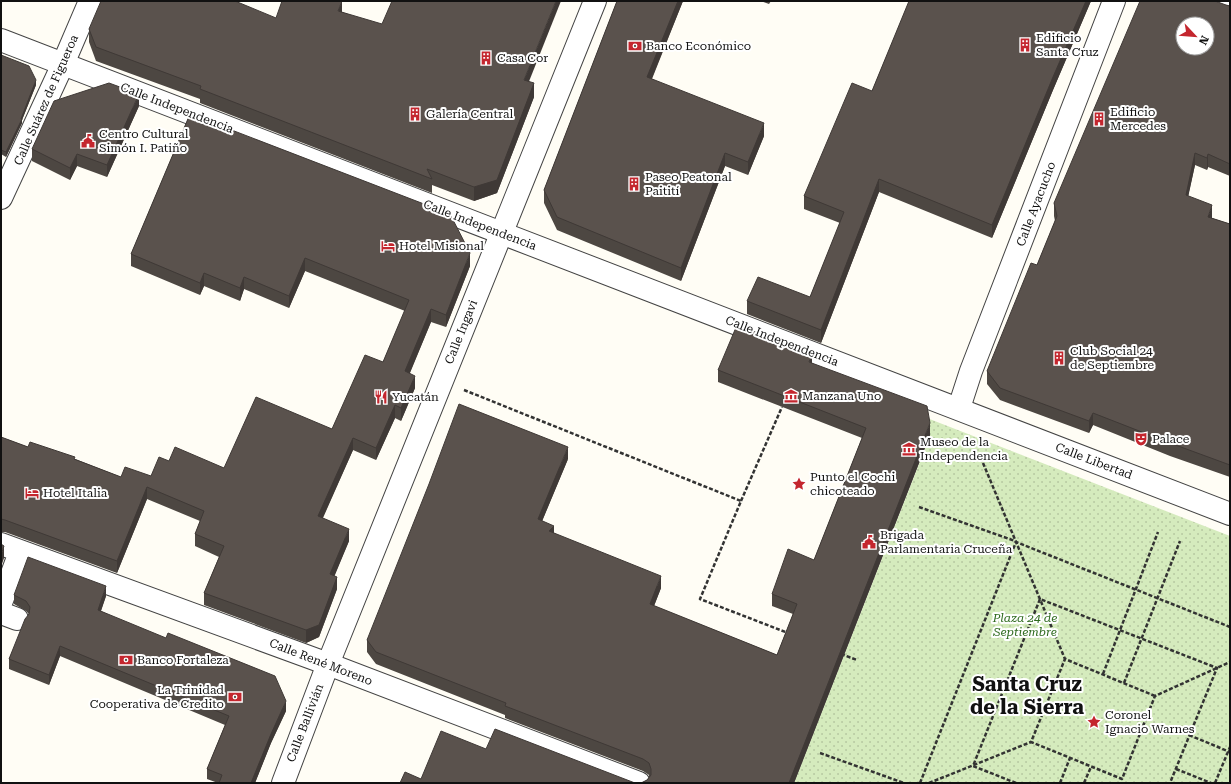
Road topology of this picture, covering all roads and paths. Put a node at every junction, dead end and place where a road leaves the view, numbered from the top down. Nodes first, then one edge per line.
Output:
1 (90, 1) edge
2 (595, 1) edge
3 (1114, 1) edge
4 (1217, 1) edge
5 (1230, 6) edge
6 (1, 40) edge
7 (63, 64) junction
8 (1, 198) edge
9 (501, 233) junction
10 (441, 381) junction
11 (782, 407) edge
12 (959, 408) junction
13 (983, 463) dead end
14 (741, 501) junction
15 (919, 507) dead end
16 (1230, 514) edge
17 (1158, 532) dead end
18 (1180, 541) dead end
19 (1016, 542) junction
20 (11, 548) edge
21 (1136, 590) junction
22 (1157, 598) junction
23 (1040, 599) junction
24 (1, 603) edge
25 (1230, 627) edge
26 (1120, 630) junction
27 (793, 635) edge
28 (1141, 639) junction
29 (836, 652) edge
30 (1065, 659) junction
31 (857, 660) dead end
32 (1230, 662) edge
33 (328, 664) junction
34 (1216, 668) junction
35 (1103, 674) junction
36 (1124, 683) junction
37 (1155, 696) junction
38 (1189, 735) junction
39 (1031, 742) junction
40 (1230, 747) edge
41 (1229, 751) edge
42 (820, 753) dead end
43 (1070, 758) junction
44 (973, 766) junction
45 (1091, 767) junction
46 (1176, 769) junction
47 (1122, 779) junction
48 (282, 783) edge
49 (639, 783) edge
50 (904, 783) edge
51 (920, 783) edge
52 (929, 783) edge
53 (1016, 783) edge
54 (1060, 783) edge
55 (1084, 783) edge
56 (1124, 783) edge
57 (1170, 783) edge
58 (1211, 783) edge
59 (1215, 783) edge

1 - 7 street, Calle Suárez de Figueroa
2 - 9 street, Calle Ingavi
3 - 12 street, Calle Ayacucho
4 - 5 street
6 - 7 street, Calle Independencia
7 - 8 street, Calle Suárez de Figueroa
7 - 9 street, Calle Independencia
9 - 10 street, Calle Ingavi
9 - 12 street, Calle Independencia
10 - 14 path
10 - 33 street, Calle Ingavi
11 - 14 path
12 - 16 street, Calle Libertad
13 - 19 path
14 - 27 path
15 - 19 path
17 - 21 path
18 - 22 path
19 - 21 path
19 - 23 path
19 - 51 path
20 - 24 street
20 - 33 street, Calle René Moreno
21 - 22 path
21 - 26 path
22 - 25 path
22 - 28 path
23 - 26 path
23 - 30 path
23 - 44 path
26 - 28 path
26 - 35 path
28 - 34 path
28 - 36 path
29 - 31 path
30 - 35 path
30 - 39 path
32 - 34 path
33 - 48 street, Calle Ballivián
33 - 49 street, Calle René Moreno
34 - 37 path
34 - 38 path
35 - 36 path
36 - 37 path
37 - 47 path
38 - 41 path
38 - 46 path
39 - 43 path
39 - 44 path
40 - 41 path
41 - 59 path
42 - 50 path
43 - 45 path
43 - 54 path
44 - 52 path
44 - 53 path
45 - 47 path
45 - 55 path
46 - 57 path
46 - 58 path
47 - 56 path

